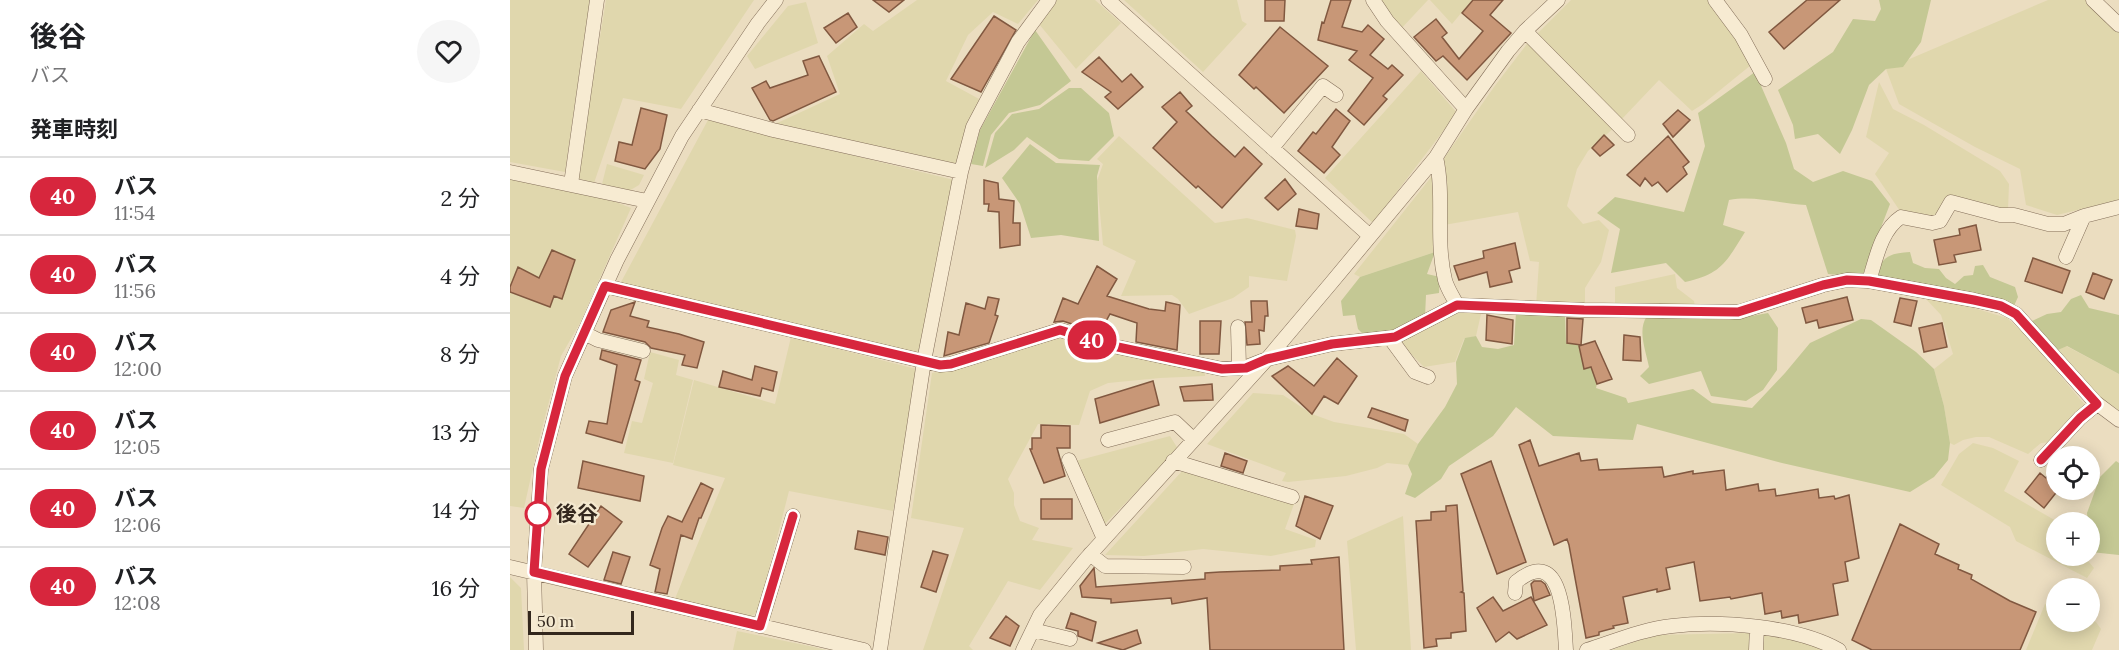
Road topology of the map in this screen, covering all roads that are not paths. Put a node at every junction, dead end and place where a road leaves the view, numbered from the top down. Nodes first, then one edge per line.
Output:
1 (597, 0) edge
2 (776, 0) edge
3 (1049, 0) edge
4 (1108, 0) edge
5 (1372, 0) edge
6 (1558, 0) edge
7 (1715, 0) edge
8 (2093, 0) edge
9 (2119, 25) edge
10 (1525, 31) junction
11 (1766, 79) dead end
12 (1336, 95) dead end
13 (1466, 109) junction
14 (699, 110) junction
15 (1628, 135) dead end
16 (1272, 148) junction
17 (1436, 157) junction
18 (510, 172) edge
19 (961, 172) junction
20 (571, 184) junction
21 (647, 201) junction
22 (2119, 207) edge
23 (2084, 216) junction
24 (1370, 236) junction
25 (2066, 257) dead end
26 (1869, 281) junction
27 (605, 286) junction
28 (1457, 305) junction
29 (1238, 327) dead end
30 (584, 333) junction
31 (1390, 338) junction
32 (643, 351) dead end
33 (1267, 359) junction
34 (924, 360) junction
35 (1239, 368) junction
36 (1428, 377) dead end
37 (2097, 404) junction
38 (2119, 420) edge
39 (1193, 438) junction
40 (1108, 440) dead end
41 (1069, 460) dead end
42 (2041, 460) dead end
43 (1173, 461) junction
44 (1292, 497) dead end
45 (793, 516) dead end
46 (1104, 539) junction
47 (1090, 554) junction
48 (510, 567) edge
49 (1184, 567) dead end
50 (534, 572) junction
51 (1515, 593) dead end
52 (760, 626) junction
53 (1757, 627) junction
54 (1033, 630) junction
55 (801, 635) junction
56 (1070, 639) dead end
57 (536, 650) edge
58 (799, 650) edge
59 (864, 650) edge
60 (880, 650) edge
61 (1023, 650) edge
62 (1566, 650) edge
63 (1587, 650) edge
64 (1756, 650) edge
65 (1839, 650) edge

1 - 20 street
2 - 14 street
3 - 19 street
4 - 16 street
5 - 13 street
6 - 10 street
7 - 11 street
8 - 9 street
10 - 13 street
10 - 15 street
12 - 16 street
13 - 17 street
14 - 19 street
14 - 21 street
16 - 24 street
17 - 24 street
17 - 28 street
18 - 20 street
19 - 34 street
20 - 21 street
21 - 27 street
22 - 23 street
23 - 25 street
23 - 26 street
24 - 33 street
26 - 28 street
26 - 37 street
27 - 30 street
27 - 34 street
28 - 31 street
29 - 35 street
30 - 32 street
30 - 50 street
31 - 33 street
31 - 36 street
33 - 35 street
33 - 39 street
34 - 35 street
34 - 60 street
37 - 38 street
37 - 42 street
39 - 40 street
39 - 43 street
41 - 46 street
43 - 44 street
43 - 46 street
45 - 52 street
46 - 47 street
47 - 49 street
47 - 54 street
48 - 50 street
50 - 52 street
50 - 57 street
51 - 62 street
52 - 55 street
53 - 63 street
53 - 64 street
53 - 65 street
54 - 56 street
54 - 61 street
55 - 58 street
55 - 59 street

